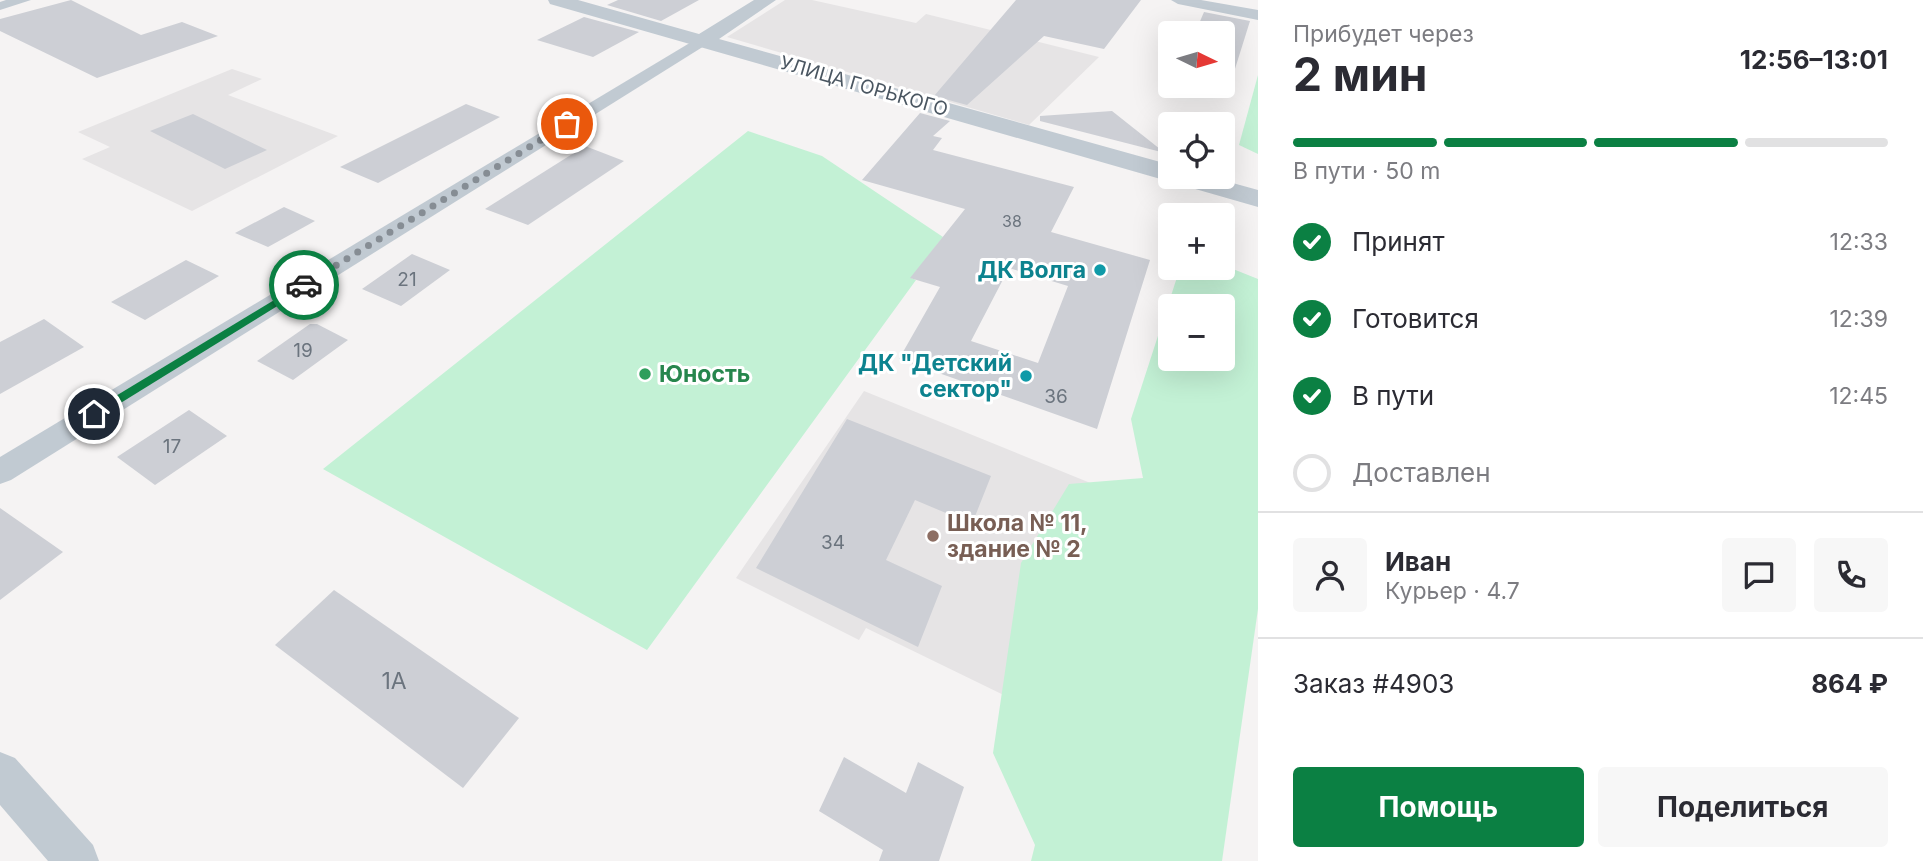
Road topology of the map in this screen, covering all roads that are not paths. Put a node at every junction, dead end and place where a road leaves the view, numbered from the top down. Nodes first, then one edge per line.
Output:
1 (24, 0) edge
2 (557, 0) edge
3 (768, 0) edge
4 (1178, 0) edge
5 (0, 6) edge
6 (1258, 15) edge
7 (702, 40) junction
8 (1158, 169) edge
9 (1223, 189) edge
10 (1258, 199) edge
11 (0, 472) edge
12 (0, 773) edge
13 (77, 861) edge

1 - 5 street
2 - 7 street, УЛИЦА ГОРЬКОГО
3 - 7 street
4 - 6 street
7 - 8 street, УЛИЦА ГОРЬКОГО
7 - 11 street
9 - 10 street
12 - 13 street

